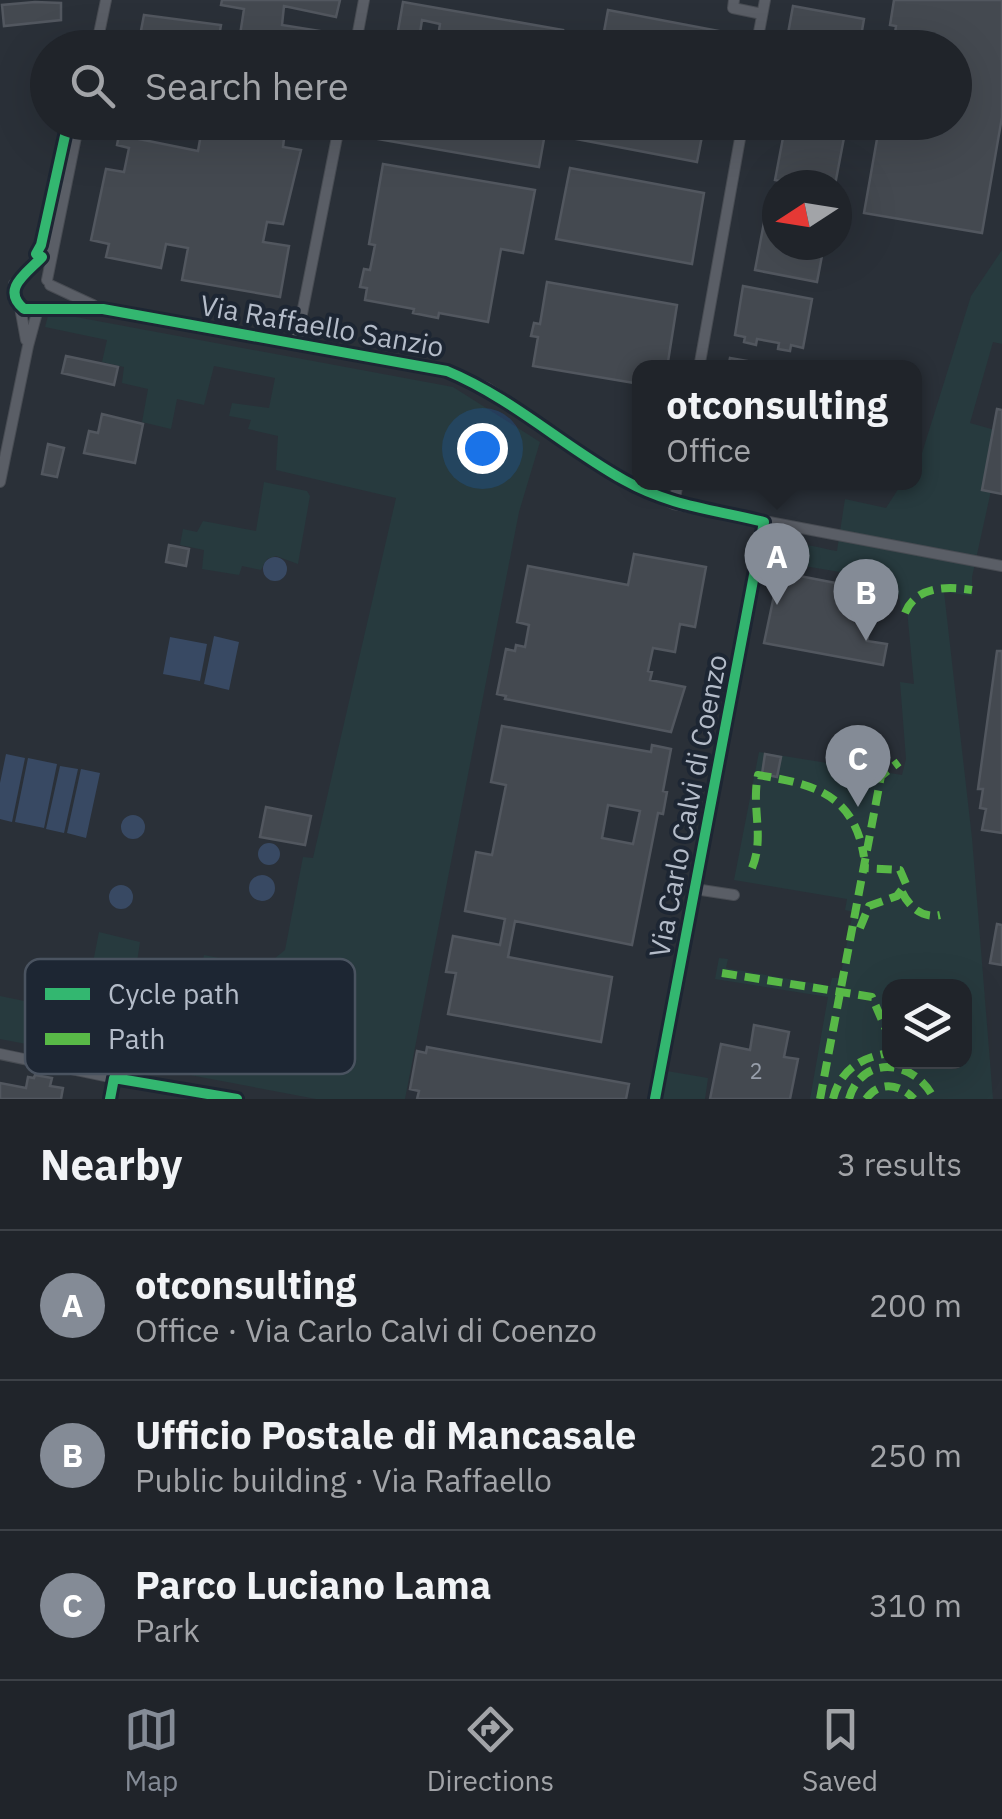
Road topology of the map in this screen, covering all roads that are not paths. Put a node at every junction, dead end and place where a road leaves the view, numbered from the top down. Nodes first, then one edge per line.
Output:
1 (106, 0) edge
2 (364, 0) edge
3 (734, 0) edge
4 (765, 0) edge
5 (762, 14) junction
6 (100, 30) edge
7 (358, 30) edge
8 (759, 30) edge
9 (75, 140) edge
10 (336, 140) edge
11 (740, 140) edge
12 (54, 232) junction
13 (22, 276) junction
14 (48, 282) junction
15 (0, 284) edge
16 (0, 298) edge
17 (18, 305) junction
18 (41, 308) junction
19 (103, 309) junction
20 (296, 344) junction
21 (28, 346) junction
22 (700, 360) edge
23 (0, 482) edge
24 (632, 484) edge
25 (644, 490) edge
26 (677, 490) edge
27 (674, 504) junction
28 (764, 522) junction
29 (1002, 566) edge
30 (695, 889) junction
31 (734, 896) dead end
32 (0, 1054) edge
33 (25, 1059) edge
34 (95, 1074) edge
35 (114, 1078) junction
36 (110, 1099) edge
37 (237, 1099) edge
38 (655, 1099) edge

1 - 6 street
2 - 7 street
3 - 5 street
4 - 5 street
5 - 8 street
9 - 12 street
10 - 20 street
11 - 22 street
12 - 13 street
12 - 14 street
13 - 14 street, Via Raffaello Sanzio
13 - 15 street
13 - 17 street
14 - 18 street
14 - 19 street, Via Raffaello Sanzio
16 - 17 street, Via Raffaello Sanzio
17 - 18 street, Via Raffaello Sanzio
17 - 21 street
18 - 19 street, Via Raffaello Sanzio
18 - 21 street
19 - 20 street, Via Raffaello Sanzio
20 - 24 street, Via Raffaello Sanzio
21 - 23 street
25 - 27 street, Via Raffaello Sanzio
26 - 27 street
27 - 28 street, Via Raffaello Sanzio
28 - 29 street, Via Raffaello Sanzio
28 - 30 street, Via Carlo Calvi di Coenzo
30 - 31 street, Via Carlo Calvi di Coenzo
30 - 38 street, Via Carlo Calvi di Coenzo
32 - 33 street
34 - 35 street
35 - 36 street
35 - 37 street

